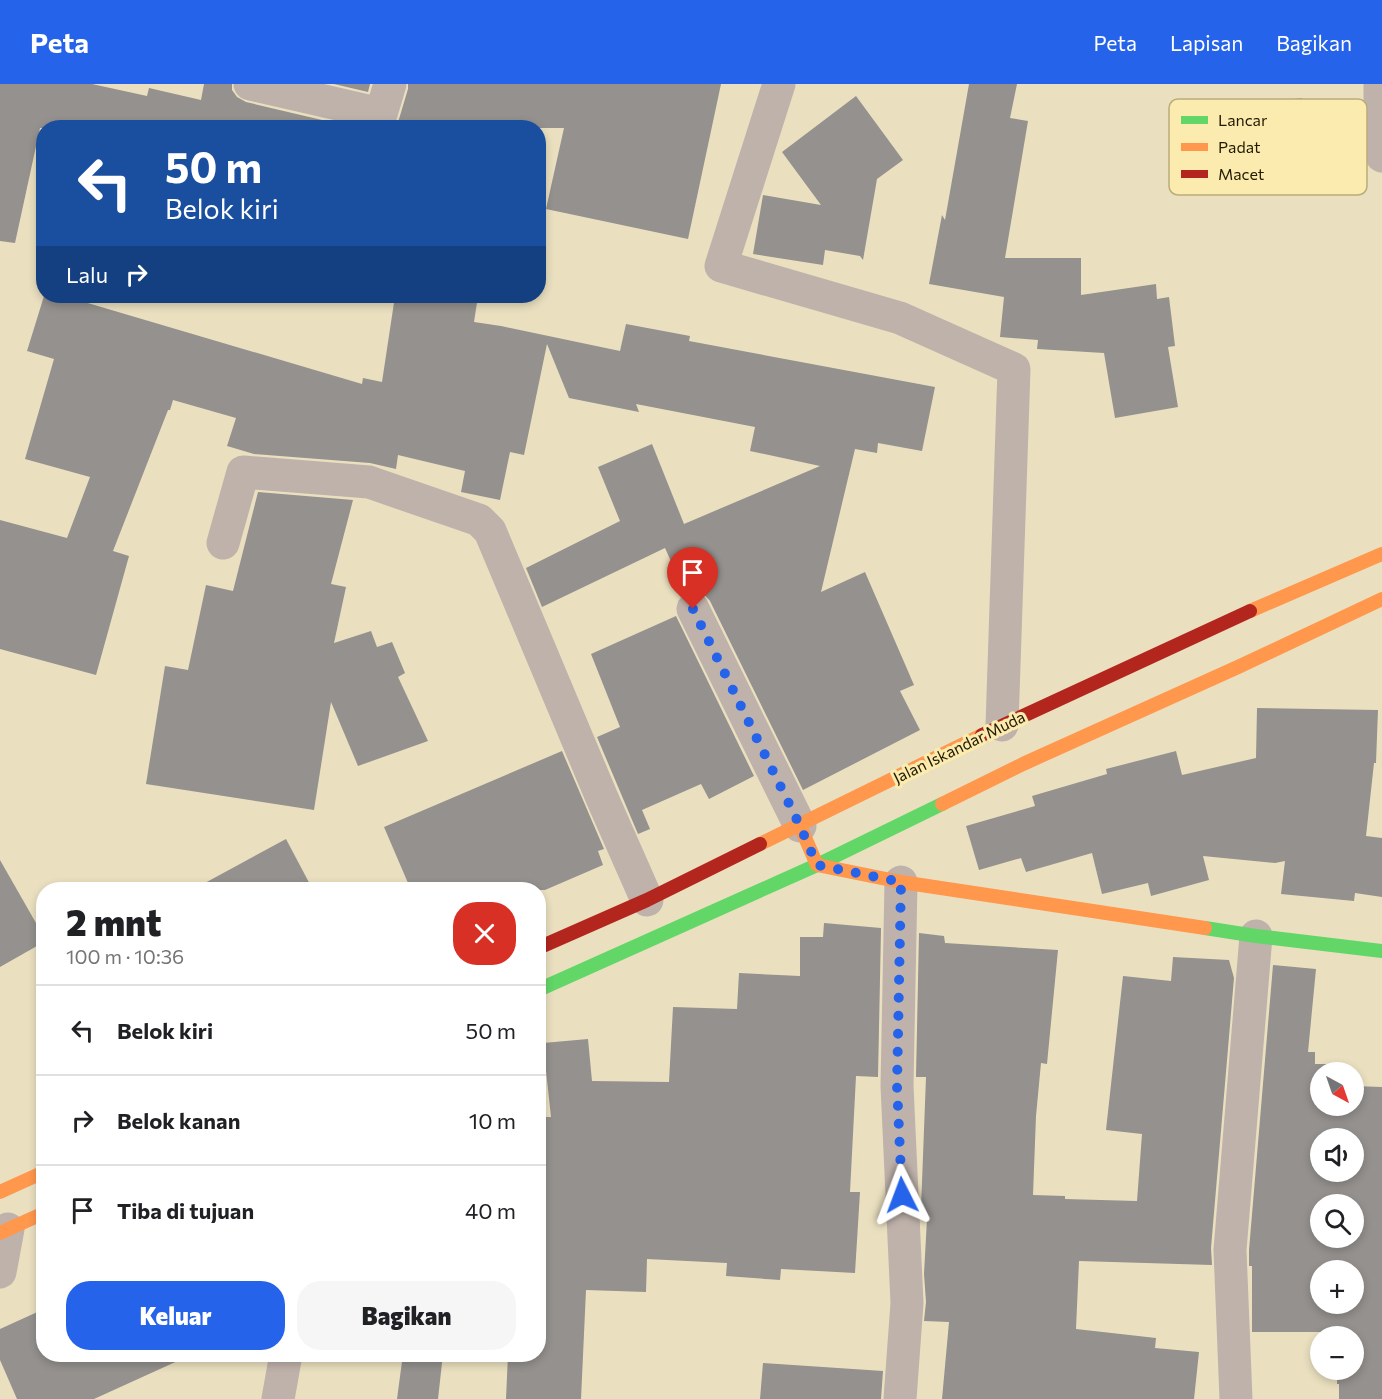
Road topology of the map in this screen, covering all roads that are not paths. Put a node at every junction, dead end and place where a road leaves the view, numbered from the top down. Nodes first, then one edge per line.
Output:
1 (250, 84) edge
2 (390, 84) edge
3 (779, 84) edge
4 (1380, 84) edge
5 (1382, 156) edge
6 (223, 543) dead end
7 (1382, 554) edge
8 (1382, 599) edge
9 (693, 609) dead end
10 (1002, 725) junction
11 (800, 826) junction
12 (817, 865) junction
13 (901, 882) junction
14 (647, 900) junction
15 (1256, 936) junction
16 (546, 944) edge
17 (1382, 951) edge
18 (546, 986) edge
19 (36, 1176) edge
20 (0, 1192) edge
21 (36, 1217) edge
22 (4, 1231) edge
23 (0, 1272) edge
24 (285, 1362) edge
25 (278, 1399) edge
26 (900, 1399) edge
27 (1236, 1399) edge

1 - 2 street
3 - 10 street
4 - 5 street
6 - 14 street
7 - 10 main road, Jalan Iskandar Muda
8 - 12 main road
9 - 11 street
10 - 11 main road, Jalan Iskandar Muda
11 - 12 main road
11 - 14 main road, Jalan Iskandar Muda
12 - 13 main road
12 - 18 main road
13 - 15 main road
13 - 26 street
14 - 16 main road, Jalan Iskandar Muda
15 - 17 main road
15 - 27 street
19 - 20 main road
21 - 22 main road
22 - 23 street
24 - 25 street

